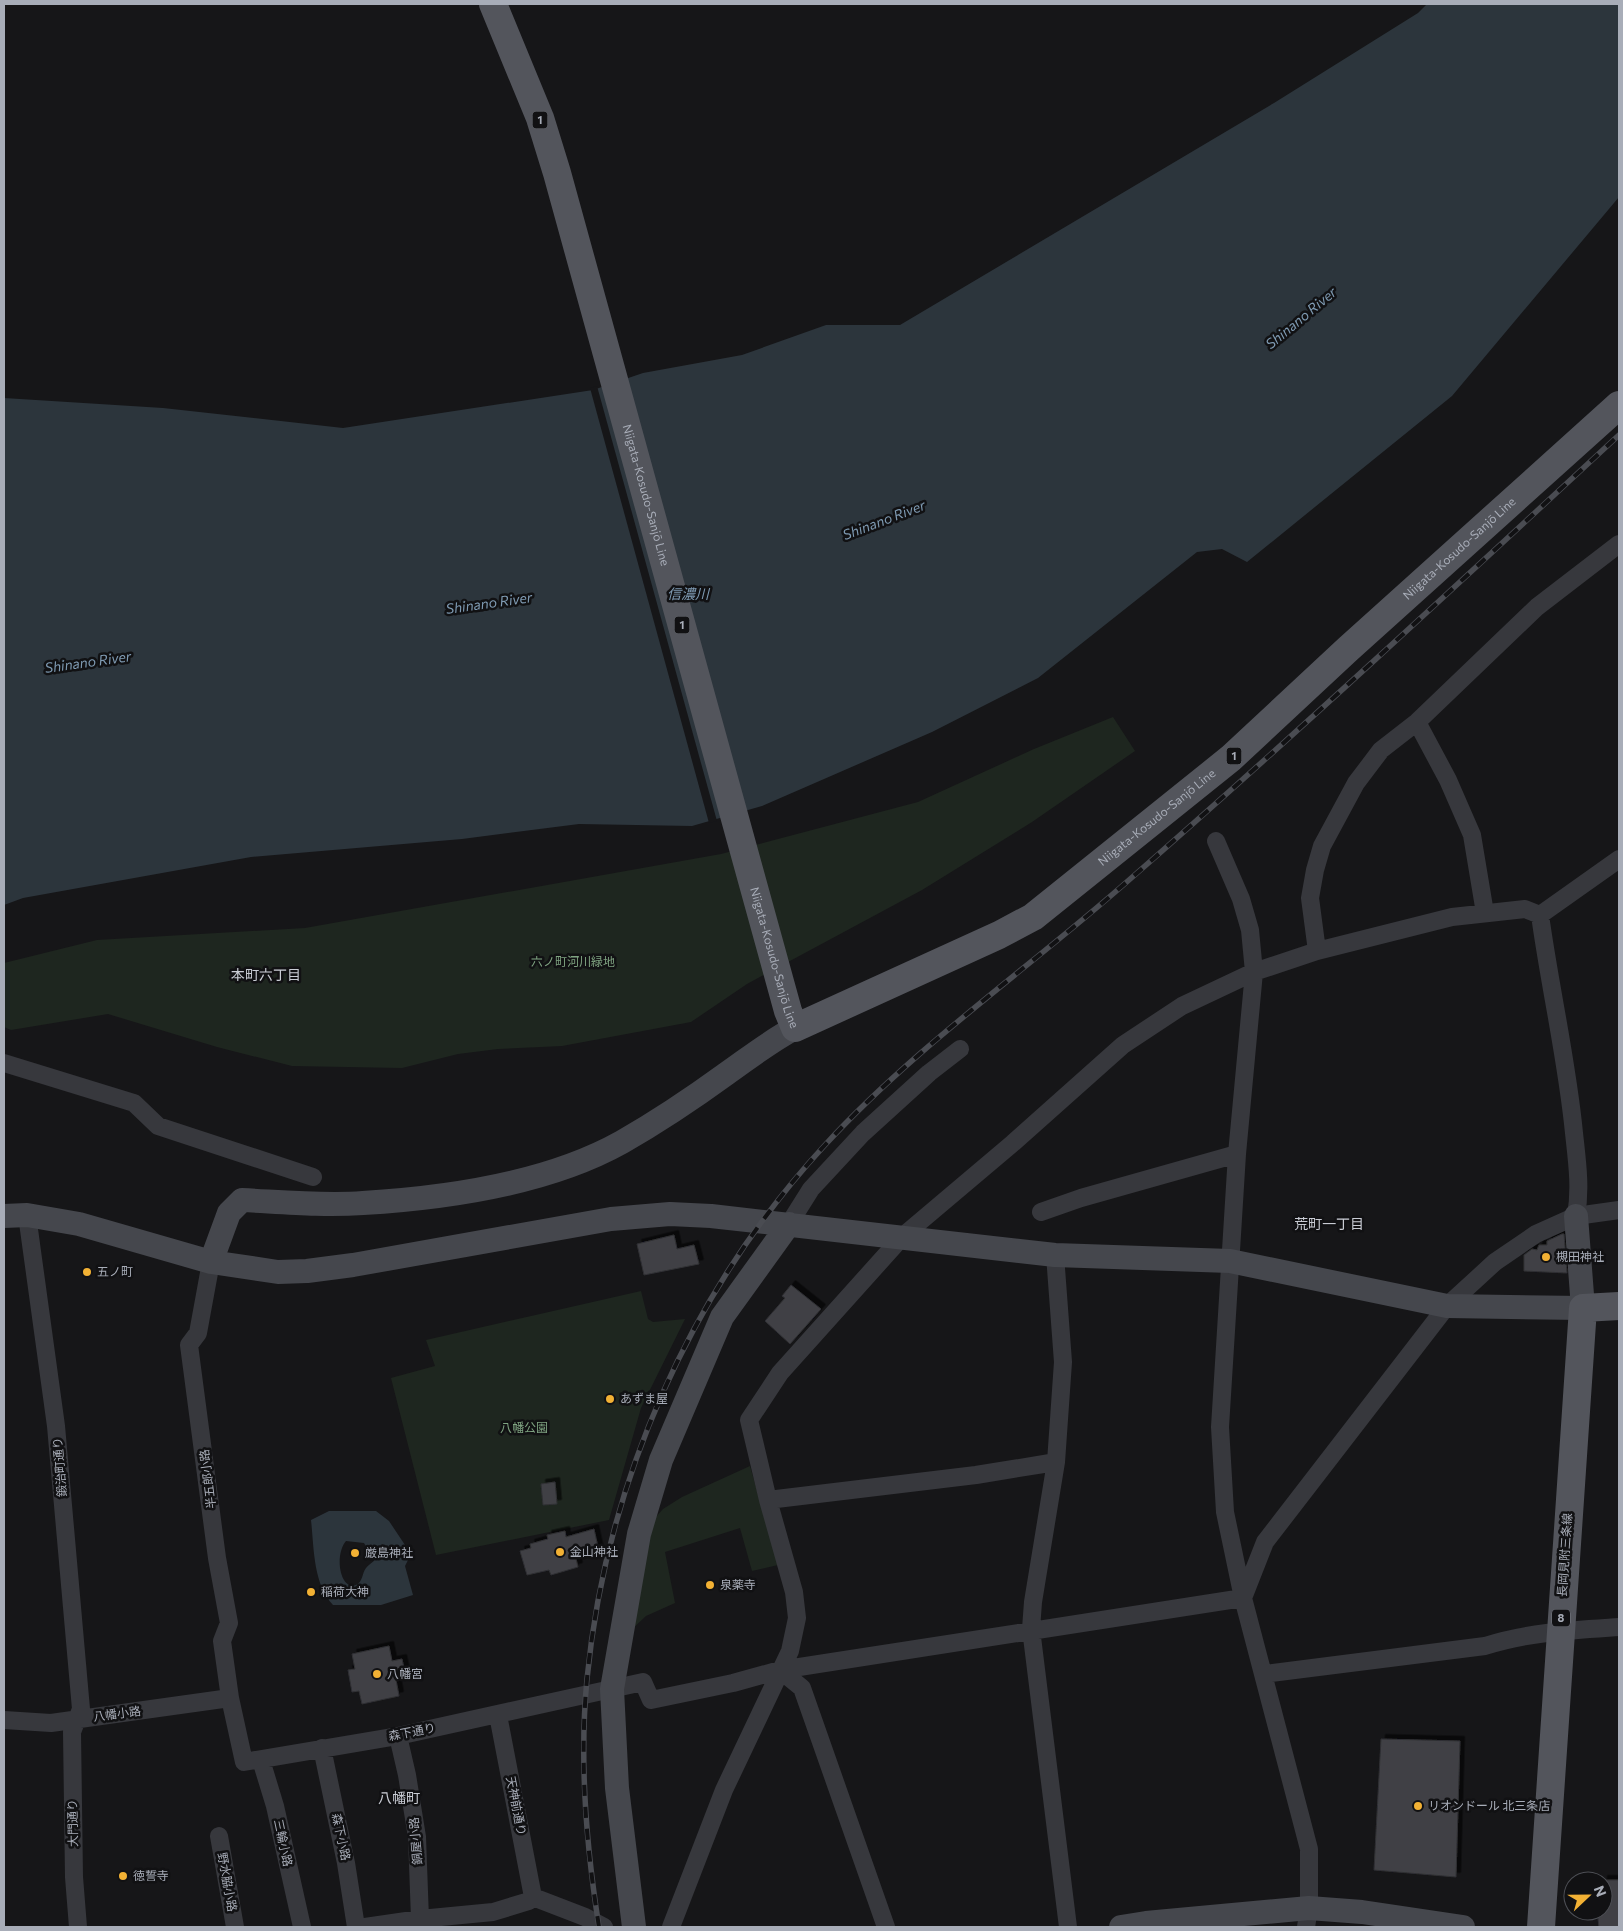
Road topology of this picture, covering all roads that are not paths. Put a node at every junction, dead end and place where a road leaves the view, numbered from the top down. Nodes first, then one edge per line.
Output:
1 (493, 4) edge
2 (1619, 405) edge
3 (1619, 544) edge
4 (1417, 722) junction
5 (1216, 841) dead end
6 (1619, 859) edge
7 (1485, 913) junction
8 (1540, 915) junction
9 (1318, 951) junction
10 (1254, 972) junction
11 (792, 1020) junction
12 (960, 1049) dead end
13 (4, 1063) edge
14 (1237, 1154) junction
15 (313, 1177) dead end
16 (1619, 1210) edge
17 (1041, 1212) dead end
18 (27, 1215) junction
19 (4, 1216) edge
20 (1576, 1216) junction
21 (789, 1224) junction
22 (903, 1236) junction
23 (1055, 1255) junction
24 (1230, 1261) junction
25 (211, 1262) junction
26 (1447, 1306) junction
27 (1619, 1306) edge
28 (1583, 1308) junction
29 (1056, 1462) junction
30 (768, 1500) junction
31 (1243, 1598) junction
32 (1619, 1627) edge
33 (1031, 1630) junction
34 (1560, 1631) junction
35 (780, 1670) junction
36 (1264, 1674) junction
37 (612, 1690) junction
38 (230, 1698) junction
39 (498, 1715) junction
40 (75, 1719) junction
41 (4, 1720) edge
42 (398, 1736) junction
43 (322, 1748) junction
44 (261, 1760) junction
45 (219, 1836) dead end
46 (534, 1897) junction
47 (1308, 1917) edge
48 (420, 1919) junction
49 (586, 1922) edge
50 (78, 1927) edge
51 (235, 1927) edge
52 (302, 1927) edge
53 (356, 1927) edge
54 (365, 1927) edge
55 (604, 1927) edge
56 (634, 1927) edge
57 (671, 1927) edge
58 (886, 1927) edge
59 (1068, 1927) edge
60 (1121, 1927) edge
61 (1463, 1927) edge
62 (1541, 1927) edge

1 - 11 main road, Niigata-Kosudo-Sanjō Line / 1
2 - 11 main road, Niigata-Kosudo-Sanjō Line / 1
3 - 4 street
4 - 7 street
4 - 9 street
5 - 10 street
6 - 8 street
7 - 8 street
7 - 9 street
8 - 20 street
9 - 10 street
10 - 14 street
10 - 22 street
11 - 25 street
12 - 21 street
13 - 15 street
14 - 17 street
14 - 24 street
16 - 20 street
18 - 19 street
18 - 25 street
18 - 40 street, 鍛治町通り
20 - 26 street
20 - 28 street
21 - 22 street
21 - 25 street
21 - 37 street
22 - 23 street
22 - 30 street
23 - 24 street
23 - 29 street
24 - 26 street
24 - 31 street
25 - 38 street, 半五郎小路
26 - 28 street
26 - 31 street
27 - 28 main road
28 - 34 main road, 長岡見附三条線 / 8
29 - 30 street
29 - 33 street
30 - 35 street
31 - 33 street
31 - 36 street
32 - 34 street
33 - 35 street
33 - 59 street
34 - 36 street
34 - 62 main road, 長岡見附三条線 / 8
35 - 37 street, 森下通り
35 - 57 street
35 - 58 street
36 - 47 street
37 - 39 street, 森下通り
37 - 56 street
38 - 40 street, 八幡小路
38 - 44 street, 森下通り
39 - 42 street, 森下通り
39 - 46 street, 天神前通り
40 - 41 street, 八幡小路
40 - 50 street, 大門通り
42 - 43 street, 森下通り
42 - 48 street, 銅屋小路
43 - 44 street, 森下通り
43 - 53 street, 森下小路
44 - 52 street, 三輪小路
45 - 51 street, 野水脇小路
46 - 48 street
46 - 49 street
47 - 60 street
47 - 61 street
48 - 54 street
49 - 55 street

